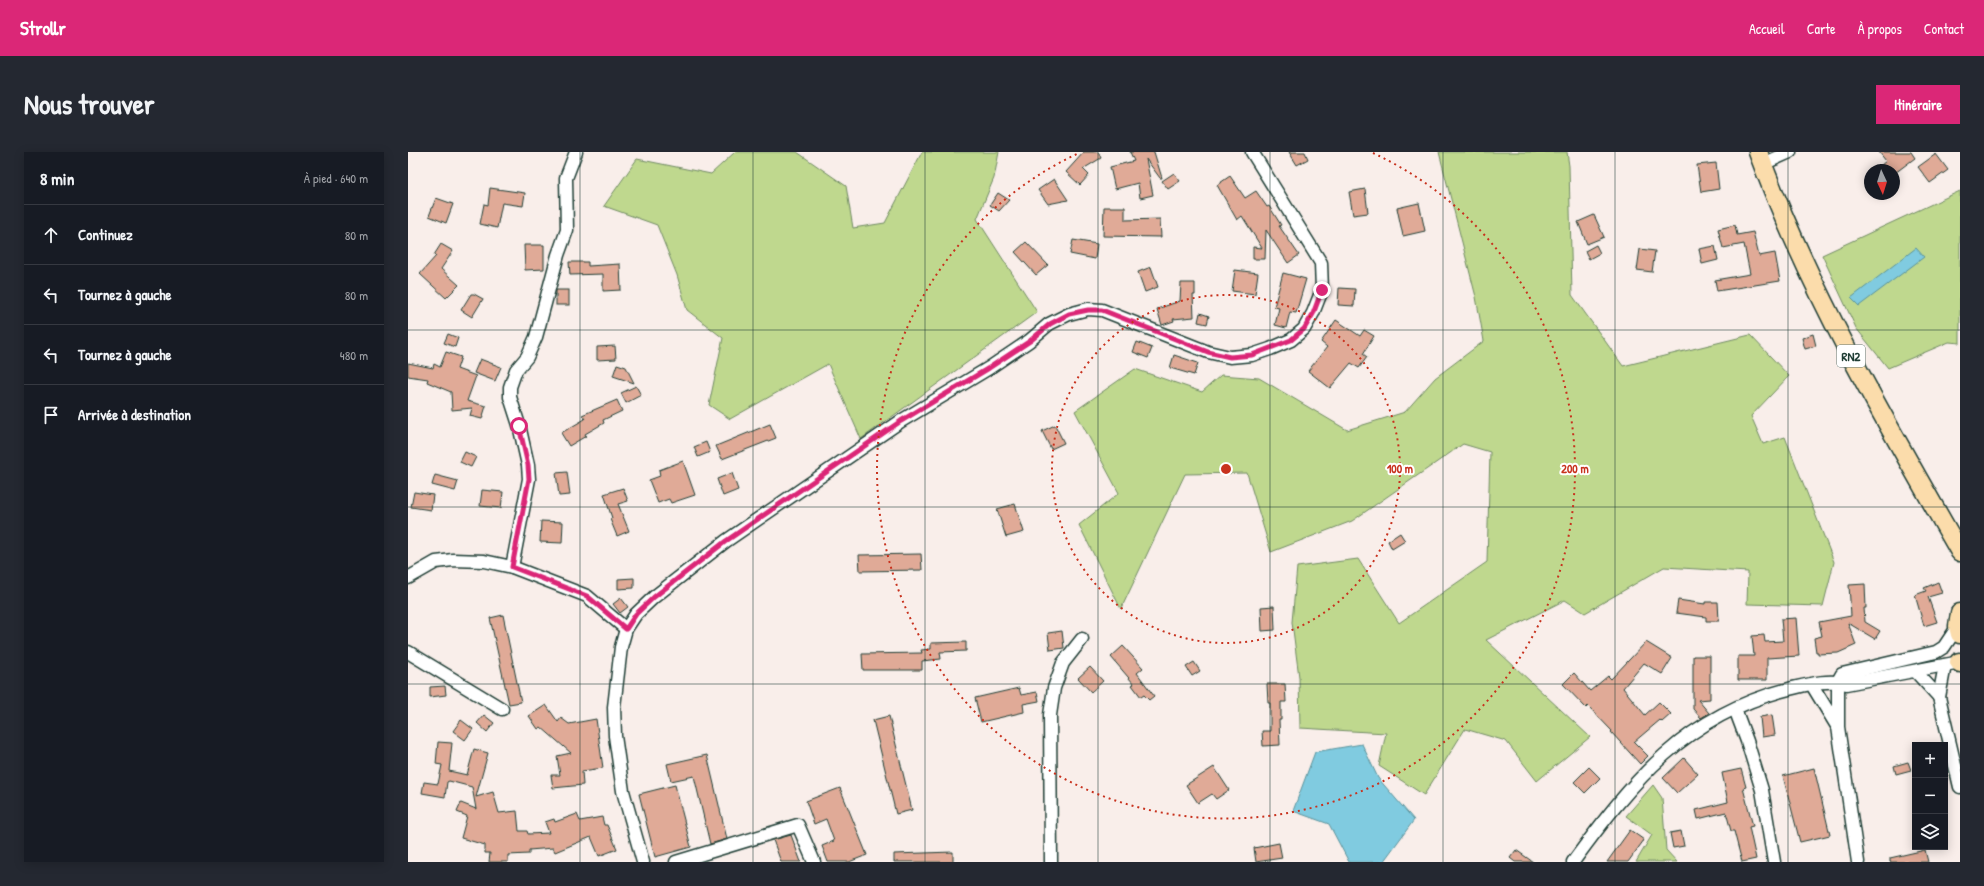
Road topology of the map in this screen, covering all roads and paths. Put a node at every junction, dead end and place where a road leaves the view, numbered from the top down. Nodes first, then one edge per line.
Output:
1 (576, 152) edge
2 (1252, 152) edge
3 (1790, 152) edge
4 (1760, 158) edge
5 (1960, 552) edge
6 (512, 567) junction
7 (408, 578) edge
8 (1959, 624) edge
9 (626, 629) junction
10 (1082, 639) dead end
11 (408, 652) edge
12 (1923, 655) junction
13 (1956, 663) edge
14 (1922, 670) junction
15 (1838, 681) junction
16 (1812, 685) junction
17 (1939, 697) junction
18 (1735, 708) junction
19 (502, 709) dead end
20 (1838, 727) junction
21 (1960, 787) edge
22 (643, 862) edge
23 (676, 862) edge
24 (814, 862) edge
25 (1051, 862) edge
26 (1573, 862) edge
27 (1774, 862) edge
28 (1858, 862) edge

1 - 6 street
2 - 9 street
3 - 4 street
4 - 5 highway, RN2
6 - 7 street
6 - 9 street
8 - 12 street
9 - 22 street
10 - 25 street
11 - 19 street
12 - 14 street
12 - 15 street
13 - 14 street
13 - 17 street
14 - 15 street
14 - 17 street
15 - 16 street
15 - 20 street
16 - 18 street
16 - 20 street
17 - 21 street
18 - 26 street
18 - 27 street
20 - 28 street
23 - 24 street

